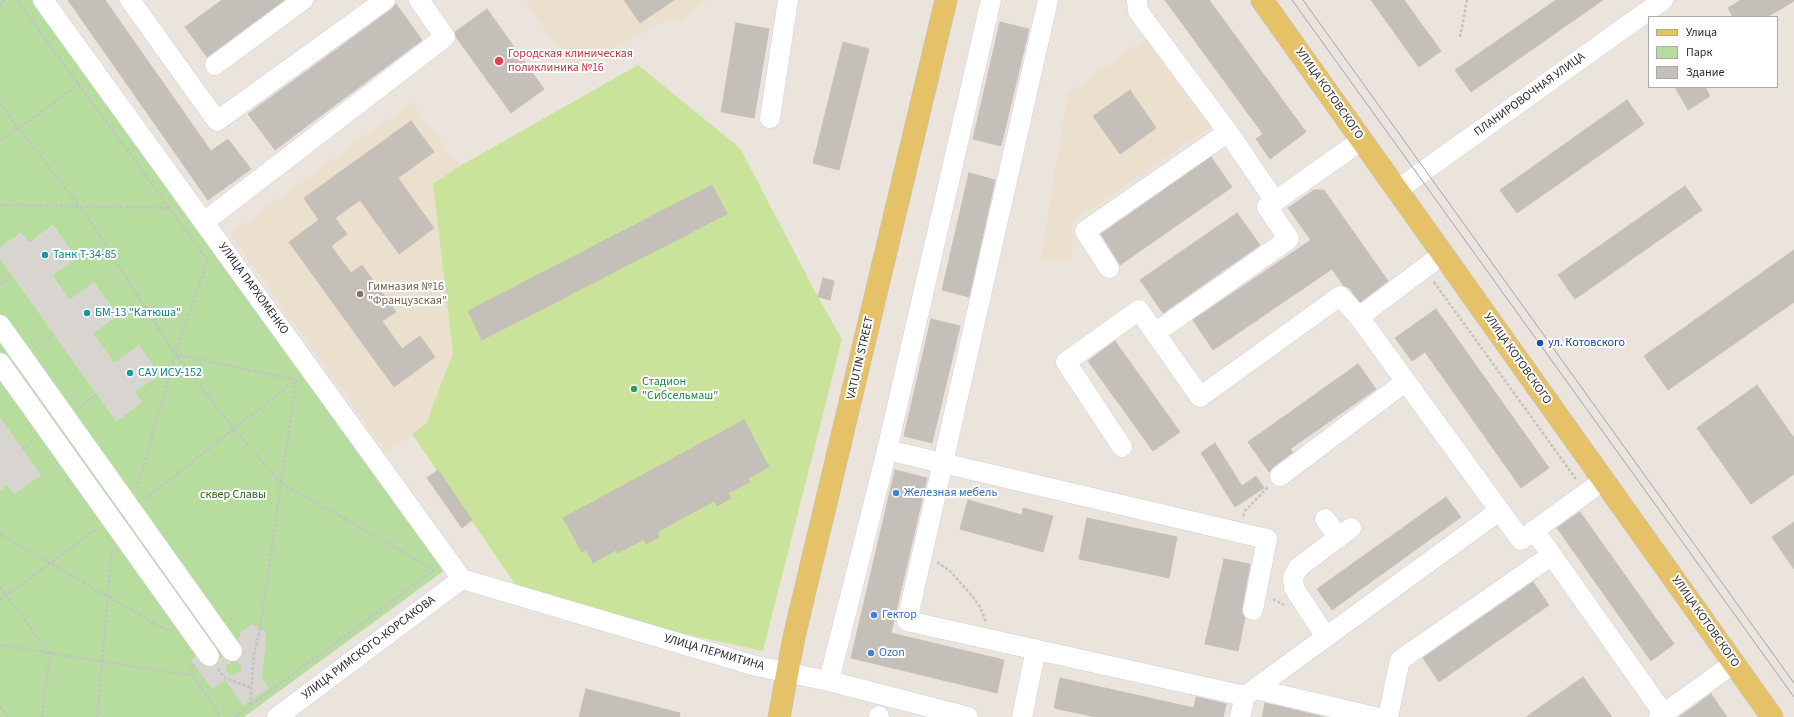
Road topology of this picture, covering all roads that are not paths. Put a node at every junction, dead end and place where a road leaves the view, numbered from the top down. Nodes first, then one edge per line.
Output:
1 (43, 0) edge
2 (130, 0) edge
3 (303, 0) edge
4 (385, 0) edge
5 (419, 0) edge
6 (788, 0) edge
7 (946, 0) edge
8 (991, 0) edge
9 (1048, 0) edge
10 (1137, 0) edge
11 (1262, 0) edge
12 (1663, 0) edge
13 (215, 65) dead end
14 (770, 118) dead end
15 (1228, 132) junction
16 (1362, 140) junction
17 (1397, 190) junction
18 (1275, 201) junction
19 (204, 222) junction
20 (1443, 254) junction
21 (1109, 268) dead end
22 (1358, 317) junction
23 (0, 324) edge
24 (1156, 333) junction
25 (0, 363) edge
26 (1405, 382) junction
27 (1122, 447) dead end
28 (886, 450) junction
29 (943, 464) junction
30 (1280, 476) dead end
31 (1604, 480) junction
32 (1499, 511) junction
33 (1325, 519) dead end
34 (1534, 530) junction
35 (1552, 555) junction
36 (462, 579) junction
37 (1253, 610) dead end
38 (1326, 637) junction
39 (1036, 649) junction
40 (232, 651) dead end
41 (209, 656) road end
42 (1734, 663) junction
43 (788, 673) junction
44 (829, 681) junction
45 (1250, 692) junction
46 (285, 714) edge
47 (1663, 716) edge
48 (779, 717) edge
49 (968, 717) edge
50 (1022, 717) edge
51 (1240, 717) edge
52 (1375, 717) edge
53 (1388, 717) edge
54 (1772, 717) edge

1 - 19 street, УЛИЦА ПАРХОМЕНКО
2 - 4 street
3 - 13 street
5 - 19 street
6 - 14 street
7 - 43 main road, VATUTIN STREET
8 - 28 street
9 - 29 street
10 - 15 street
11 - 16 main road, УЛИЦА КОТОВСКОГО
12 - 17 street, ПЛАНИРОВОЧНАЯ УЛИЦА
15 - 18 street
15 - 21 street
16 - 17 main road, УЛИЦА КОТОВСКОГО
16 - 18 street
17 - 20 main road, УЛИЦА КОТОВСКОГО
18 - 24 street
19 - 36 street, УЛИЦА ПАРХОМЕНКО
20 - 22 street
20 - 31 main road, УЛИЦА КОТОВСКОГО
22 - 24 street
22 - 26 street
23 - 40 street
24 - 27 street
25 - 41 street
26 - 30 street
26 - 32 street
28 - 29 street
28 - 44 street
29 - 37 street
29 - 39 street
31 - 34 street
31 - 42 main road, УЛИЦА КОТОВСКОГО
32 - 34 street
32 - 38 street
33 - 38 street
34 - 35 street
35 - 47 street
35 - 53 street
36 - 43 street, УЛИЦА ПЕРМИТИНА
36 - 46 street, УЛИЦА РИМСКОГО-КОРСАКОВА
38 - 45 street
39 - 45 street
39 - 50 street
42 - 47 street
42 - 54 main road, УЛИЦА КОТОВСКОГО
43 - 44 street, УЛИЦА ПЕРМИТИНА
43 - 48 main road, VATUTIN STREET
44 - 49 street, УЛИЦА ПЕРМИТИНА
45 - 51 street
45 - 52 street

